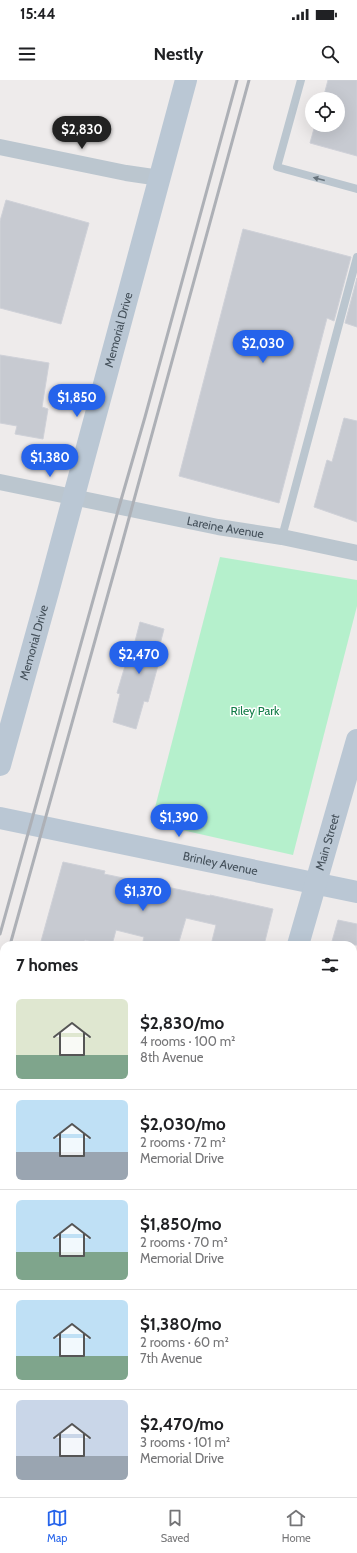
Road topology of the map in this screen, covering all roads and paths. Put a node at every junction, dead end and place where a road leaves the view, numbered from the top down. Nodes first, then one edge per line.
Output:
1 (186, 80) edge
2 (300, 80) edge
3 (0, 147) edge
4 (160, 178) junction
5 (357, 189) edge
6 (357, 257) edge
7 (354, 278) edge
8 (0, 482) edge
9 (73, 497) junction
10 (282, 537) junction
11 (357, 553) edge
12 (357, 740) edge
13 (0, 765) edge
14 (0, 818) edge
15 (316, 883) junction
16 (357, 892) edge
17 (299, 941) edge

1 - 4 street, Memorial Drive
5 -> 2 lane
3 - 4 street
4 - 9 street, Memorial Drive
6 - 7 lane
7 - 10 lane
8 - 9 street, Lareine Avenue
9 - 10 street, Lareine Avenue
9 - 13 street, Memorial Drive
10 - 11 street, Lareine Avenue
12 - 15 street, Main Street
14 - 15 street, Brinley Avenue
15 - 16 street, Brinley Avenue
15 - 17 street, Main Street

